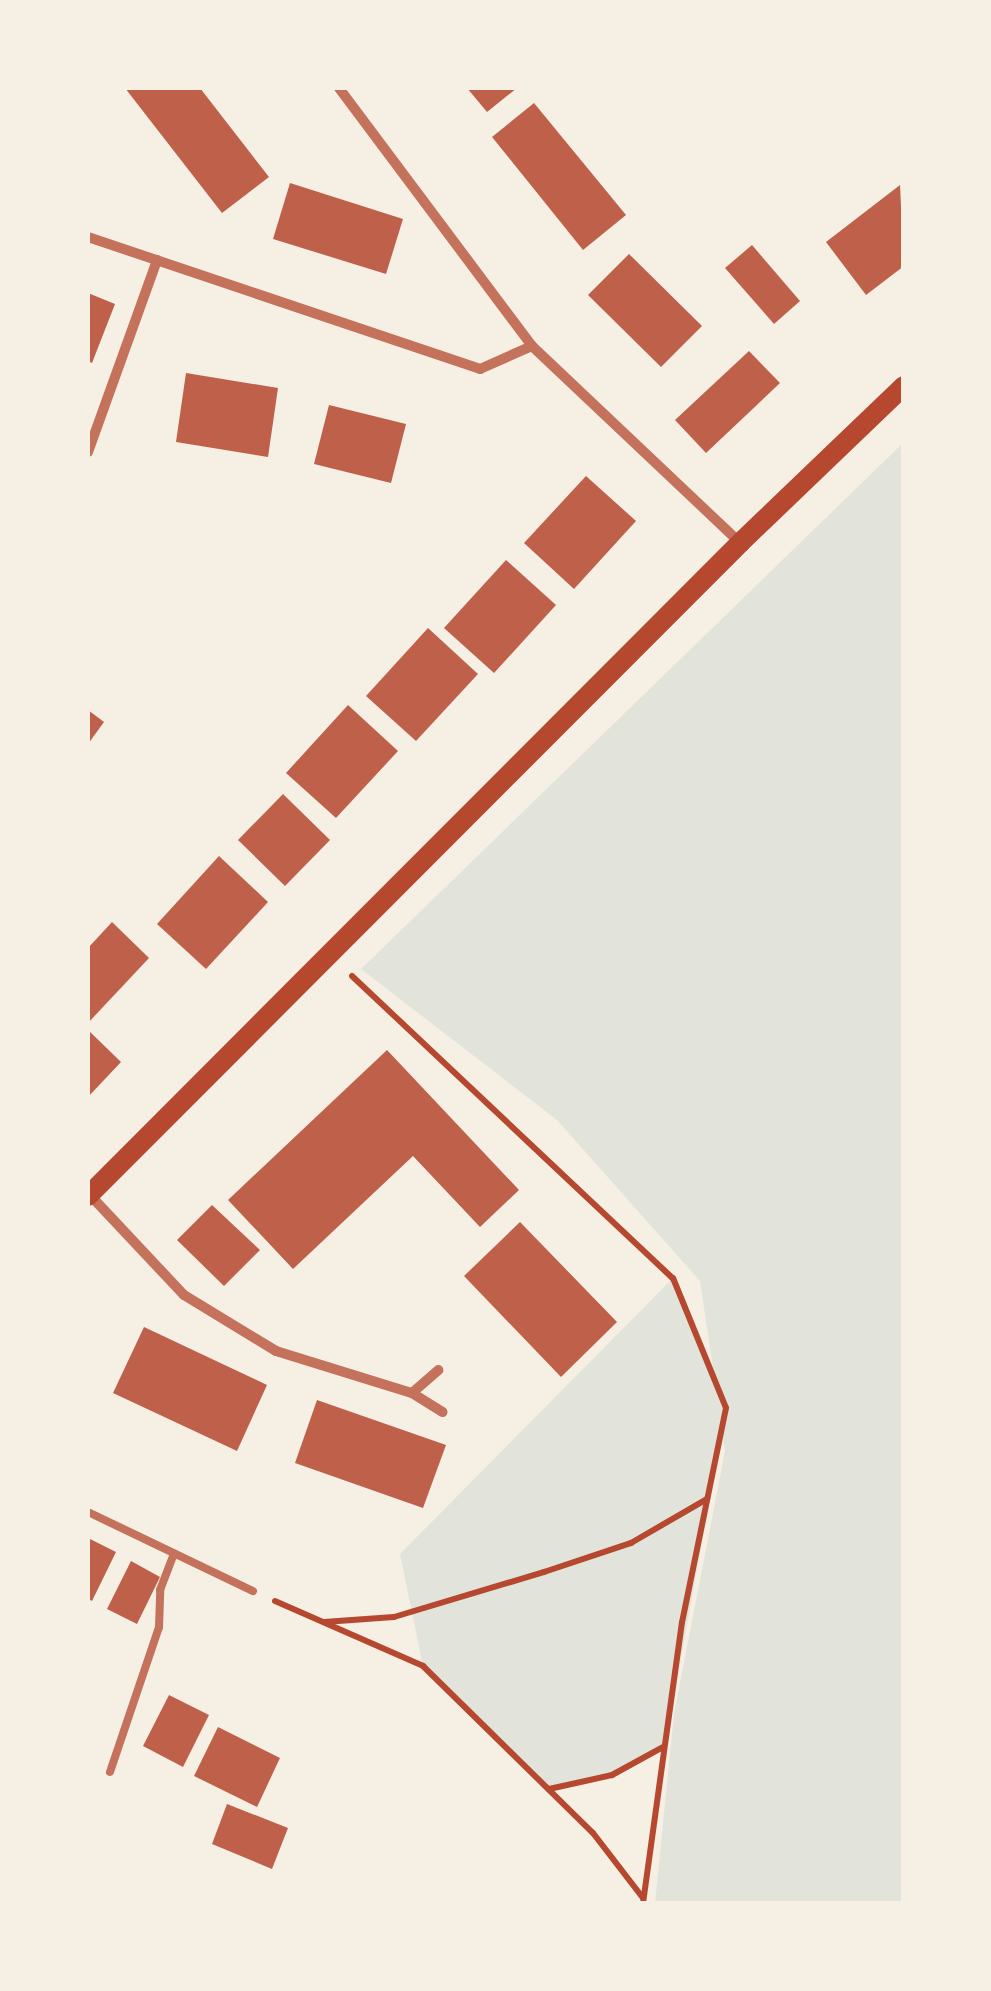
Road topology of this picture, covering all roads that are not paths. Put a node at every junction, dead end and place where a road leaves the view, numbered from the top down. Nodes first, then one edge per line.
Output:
1 (340, 88) edge
2 (88, 236) edge
3 (156, 260) junction
4 (532, 346) junction
5 (904, 386) edge
6 (88, 452) edge
7 (740, 543) junction
8 (88, 1195) edge
9 (438, 1370) dead end
10 (412, 1393) junction
11 (442, 1412) dead end
12 (88, 1512) edge
13 (174, 1554) junction
14 (253, 1592) road end
15 (110, 1772) dead end

1 - 4 street
2 - 3 street
3 - 4 street
3 - 6 street
4 - 7 street
5 - 7 main road
7 - 8 main road
8 - 10 street
9 - 10 street
10 - 11 street
12 - 13 lane
13 - 14 lane
13 - 15 lane

